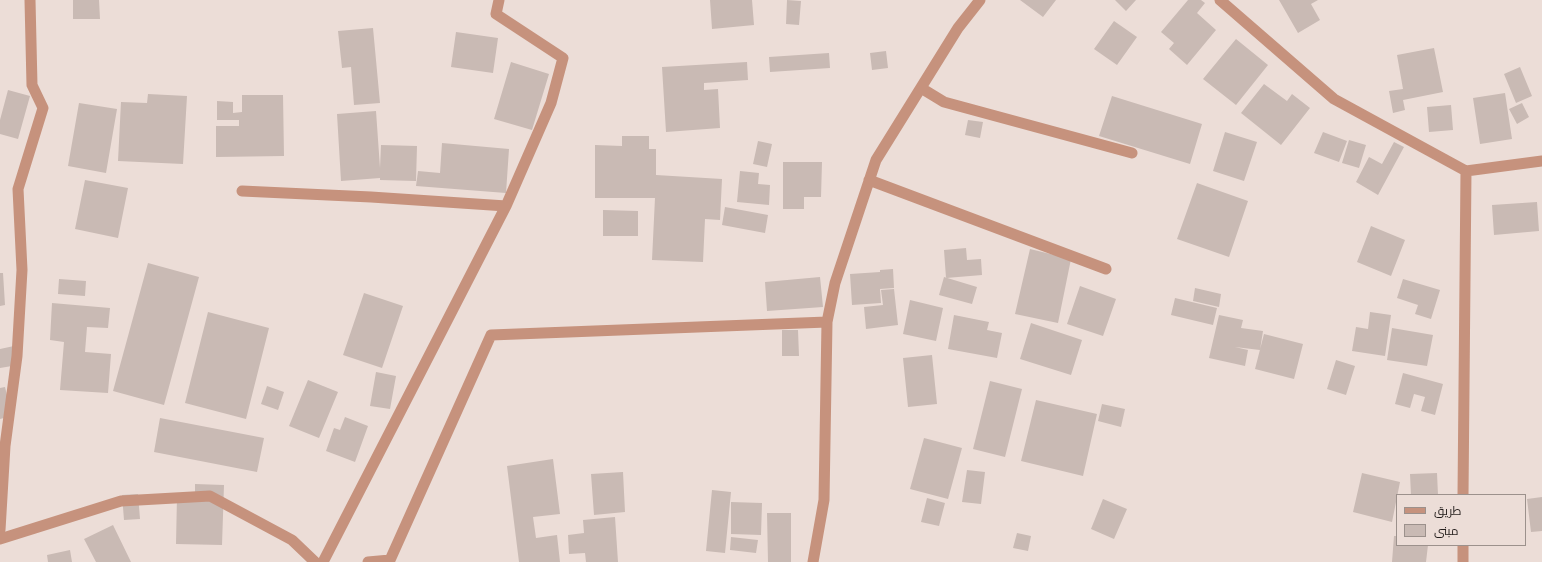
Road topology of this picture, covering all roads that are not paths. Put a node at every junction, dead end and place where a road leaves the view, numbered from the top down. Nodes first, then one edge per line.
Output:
1 (30, 0) edge
2 (499, 0) edge
3 (980, 0) edge
4 (1220, 0) edge
5 (921, 88) junction
6 (1132, 152) dead end
7 (1542, 161) edge
8 (1466, 171) junction
9 (869, 180) junction
10 (242, 192) dead end
11 (506, 206) junction
12 (1106, 269) dead end
13 (827, 322) junction
14 (1463, 494) edge
15 (0, 530) edge
16 (0, 539) edge
17 (1463, 546) edge
18 (315, 562) edge
19 (323, 562) edge
20 (368, 562) edge
21 (813, 562) edge
22 (1462, 562) edge

1 - 15 street
2 - 11 street
3 - 5 street
4 - 8 street
5 - 6 street
5 - 9 street
7 - 8 street
8 - 14 street
9 - 12 street
9 - 13 street
10 - 11 street
11 - 19 street
13 - 20 street
13 - 21 street
16 - 18 street
17 - 22 street

